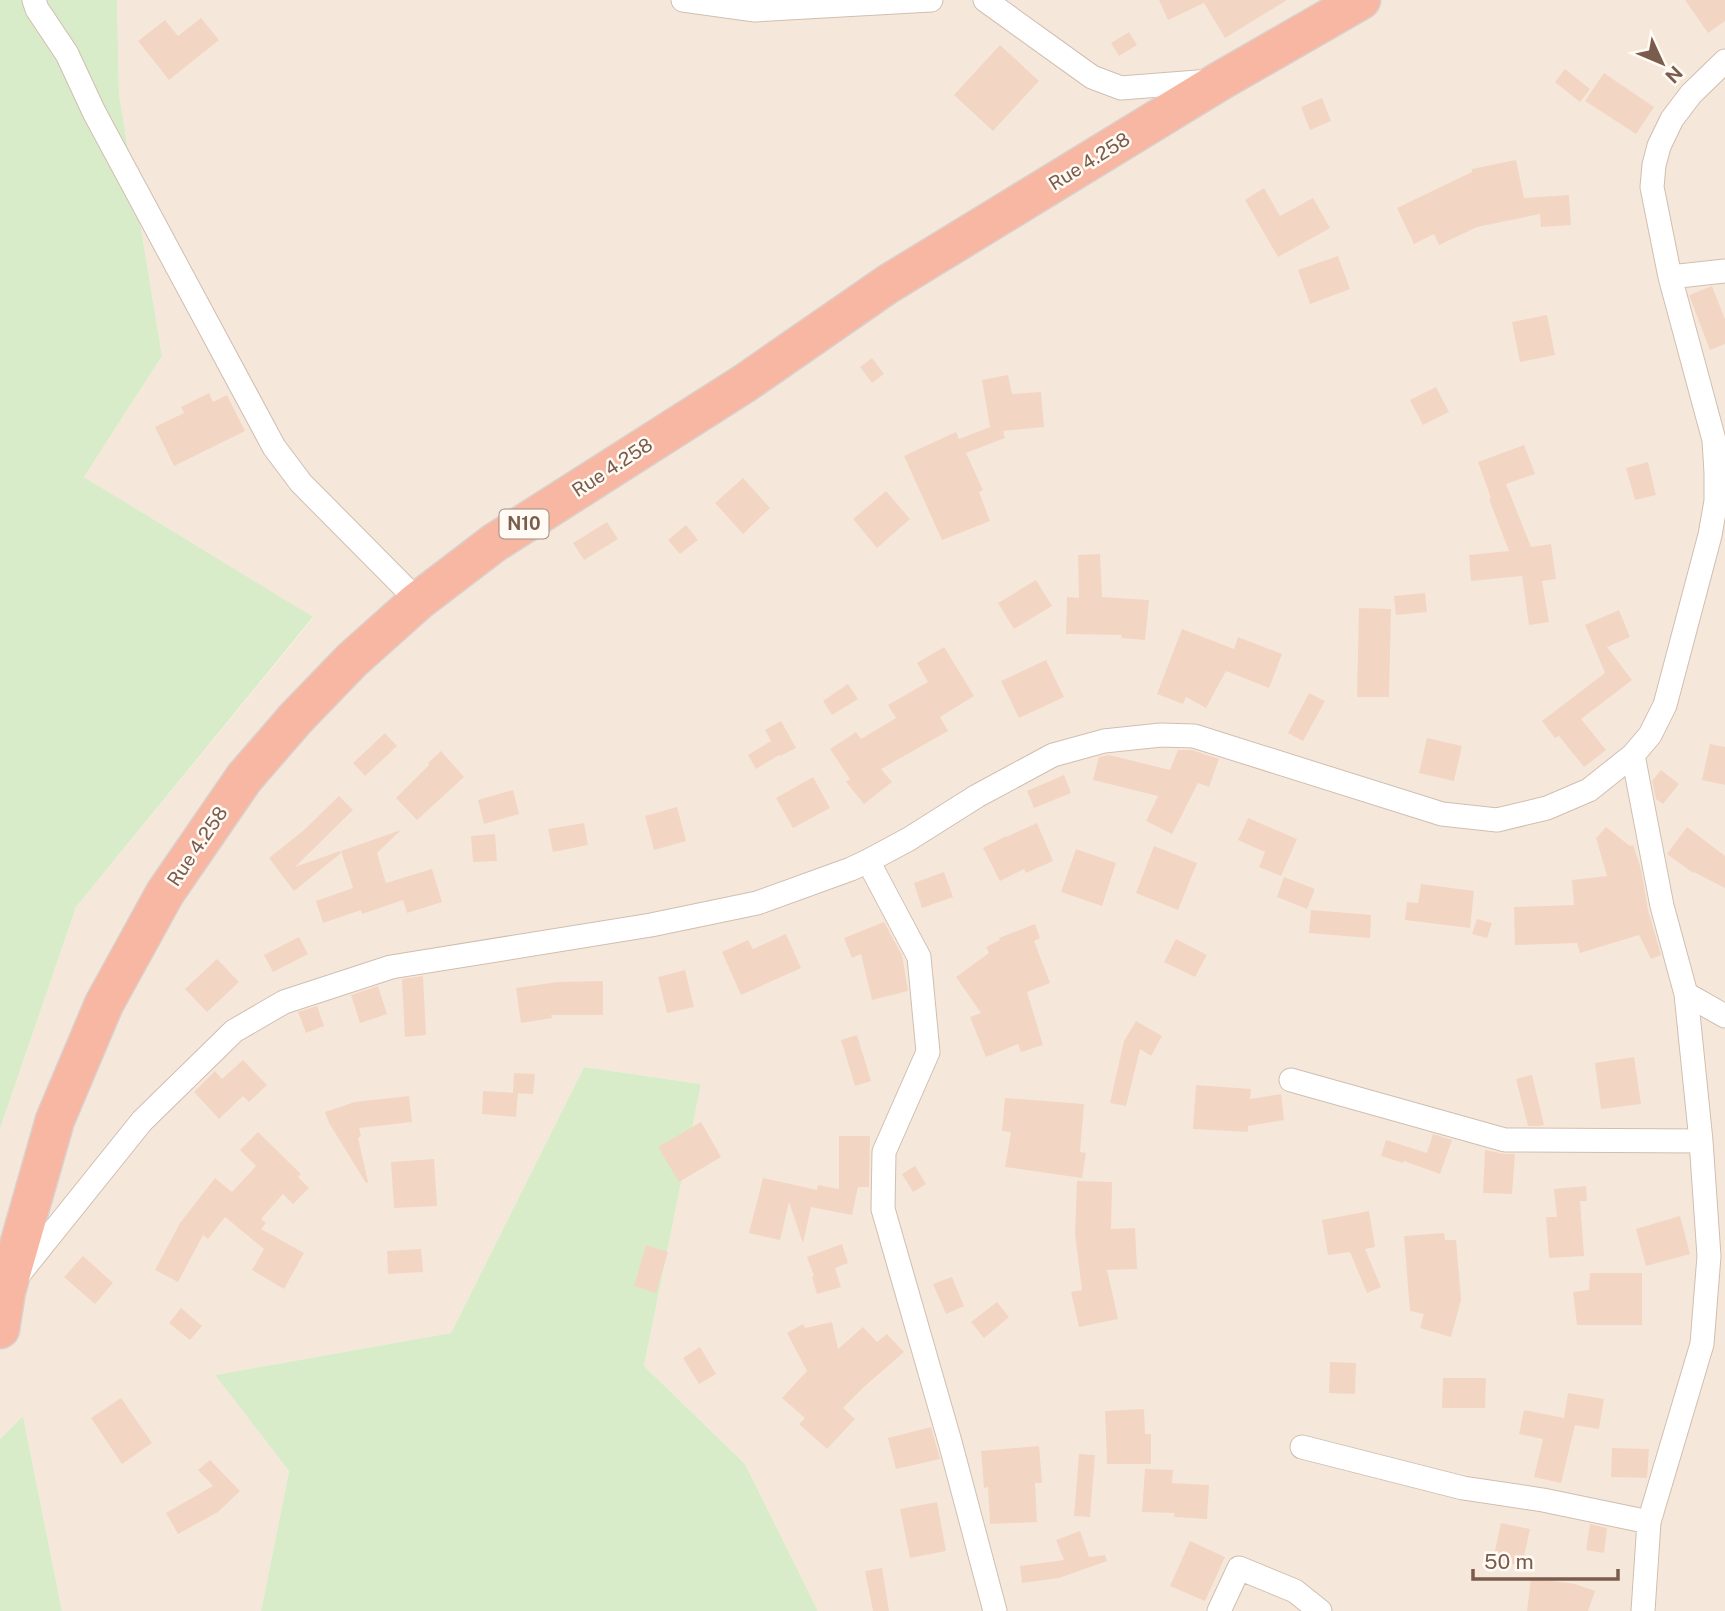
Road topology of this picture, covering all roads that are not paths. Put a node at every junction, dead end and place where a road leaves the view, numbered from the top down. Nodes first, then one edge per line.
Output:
1 (34, 0) edge
2 (683, 0) edge
3 (931, 0) edge
4 (985, 0) edge
5 (1361, 0) edge
6 (1725, 61) edge
7 (1220, 80) junction
8 (1725, 271) edge
9 (1670, 277) junction
10 (418, 601) junction
11 (1633, 755) junction
12 (868, 861) junction
13 (1686, 994) junction
14 (1725, 1016) edge
15 (1292, 1080) dead end
16 (1702, 1141) junction
17 (3, 1294) edge
18 (0, 1329) edge
19 (1302, 1447) dead end
20 (1649, 1522) junction
21 (995, 1611) edge
22 (1219, 1611) edge
23 (1320, 1611) edge
24 (1643, 1611) edge

1 - 10 street
2 - 3 street
4 - 7 street
5 - 7 highway, Rue 4.258 / N10
6 - 9 street
7 - 10 highway, Rue 4.258 / N10
8 - 9 street
9 - 11 street
10 - 17 highway, Rue 4.258 / N10
11 - 12 street
11 - 13 street
12 - 17 street
12 - 21 street
13 - 14 street
13 - 16 street
15 - 16 street
16 - 20 street
17 - 18 highway, Rue 4.258 / N10
19 - 20 street
20 - 24 street
22 - 23 street

